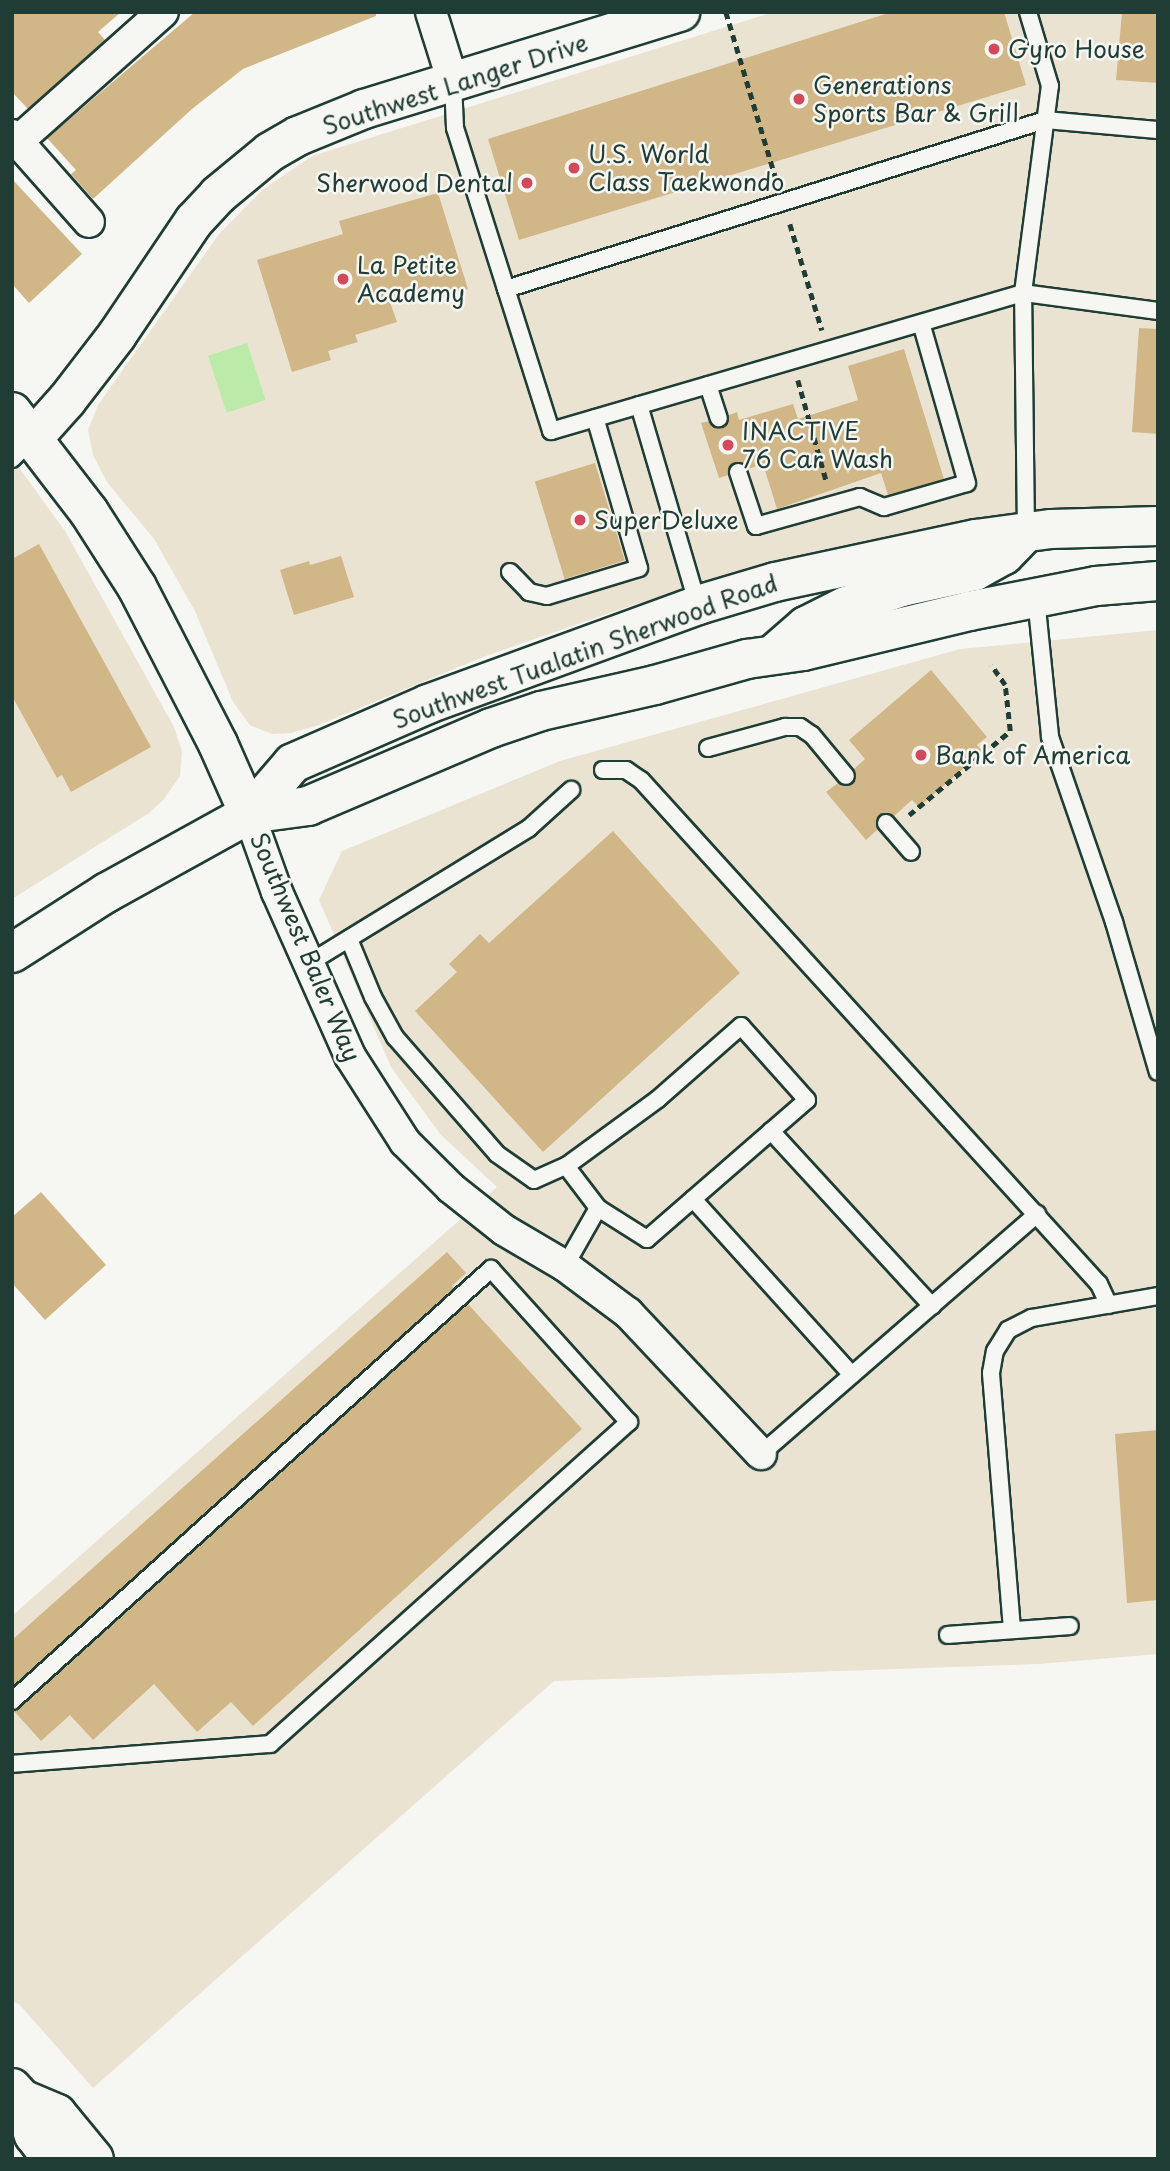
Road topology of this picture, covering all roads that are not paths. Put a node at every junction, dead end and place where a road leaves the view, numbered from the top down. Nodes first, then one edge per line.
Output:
1 (163, 12) edge
2 (430, 12) edge
3 (680, 12) edge
4 (1031, 14) edge
5 (453, 82) junction
6 (1045, 120) junction
7 (1158, 130) edge
8 (15, 138) edge
9 (89, 222) dead end
10 (506, 289) junction
11 (1023, 293) junction
12 (1158, 311) edge
13 (921, 323) junction
14 (708, 385) junction
15 (639, 405) junction
16 (595, 418) junction
17 (719, 418) dead end
18 (19, 436) edge
19 (738, 472) dead end
20 (1158, 526) edge
21 (1026, 533) junction
22 (510, 572) dead end
23 (1158, 581) edge
24 (1036, 598) junction
25 (698, 606) junction
26 (773, 655) junction
27 (708, 748) dead end
28 (603, 770) dead end
29 (846, 776) dead end
30 (571, 790) dead end
31 (249, 814) junction
32 (889, 826) road end
33 (911, 852) dead end
34 (349, 939) junction
35 (12, 953) edge
36 (309, 963) junction
37 (1158, 1072) edge
38 (771, 1131) junction
39 (566, 1166) junction
40 (693, 1199) junction
41 (598, 1208) junction
42 (1037, 1214) junction
43 (565, 1266) junction
44 (1158, 1296) edge
45 (1109, 1305) junction
46 (932, 1306) junction
47 (852, 1375) junction
48 (761, 1454) joint
49 (1070, 1626) dead end
50 (1012, 1629) junction
51 (948, 1636) dead end
52 (12, 1700) edge
53 (12, 1764) edge
54 (17, 2093) edge
55 (52, 2159) edge
56 (94, 2159) edge

1 - 8 street
2 - 5 street
3 - 5 main road, Southwest Langer Drive
4 - 6 lane
5 - 10 lane
5 - 18 main road, Southwest Langer Drive
6 - 7 lane
6 - 10 lane
6 - 11 lane
8 - 9 street
10 - 16 lane
11 - 12 lane
11 - 13 lane
11 - 21 lane
13 - 14 lane
13 - 19 lane
14 - 15 lane
14 - 17 lane
15 - 16 lane
15 - 25 lane
16 - 22 lane
18 - 31 main road, Southwest Baler Way
20 - 21 main road, Southwest Tualatin Sherwood Road
21 - 25 main road, Southwest Tualatin Sherwood Road
21 - 26 main road
23 - 24 main road, Southwest Tualatin Sherwood Road
24 - 26 main road, Southwest Tualatin Sherwood Road
24 - 37 lane
25 - 31 main road, Southwest Tualatin Sherwood Road
26 - 31 main road, Southwest Tualatin Sherwood Road
27 - 29 lane
28 - 42 lane
30 - 34 lane
31 - 35 main road, Southwest Tualatin Sherwood Road
31 - 36 street, Southwest Baler Way
32 - 33 lane
34 - 36 lane
34 - 39 lane
36 - 43 street, Southwest Baler Way
38 - 39 lane
38 - 40 lane
38 - 46 lane
39 - 41 lane
40 - 41 lane
40 - 47 lane
41 - 43 lane
42 - 45 lane
42 - 46 lane
43 - 48 street, Southwest Baler Way
44 - 45 lane
45 - 50 lane
46 - 47 lane
47 - 48 lane
49 - 50 lane
50 - 51 lane
52 - 53 lane
54 - 55 main road
54 - 56 main road

